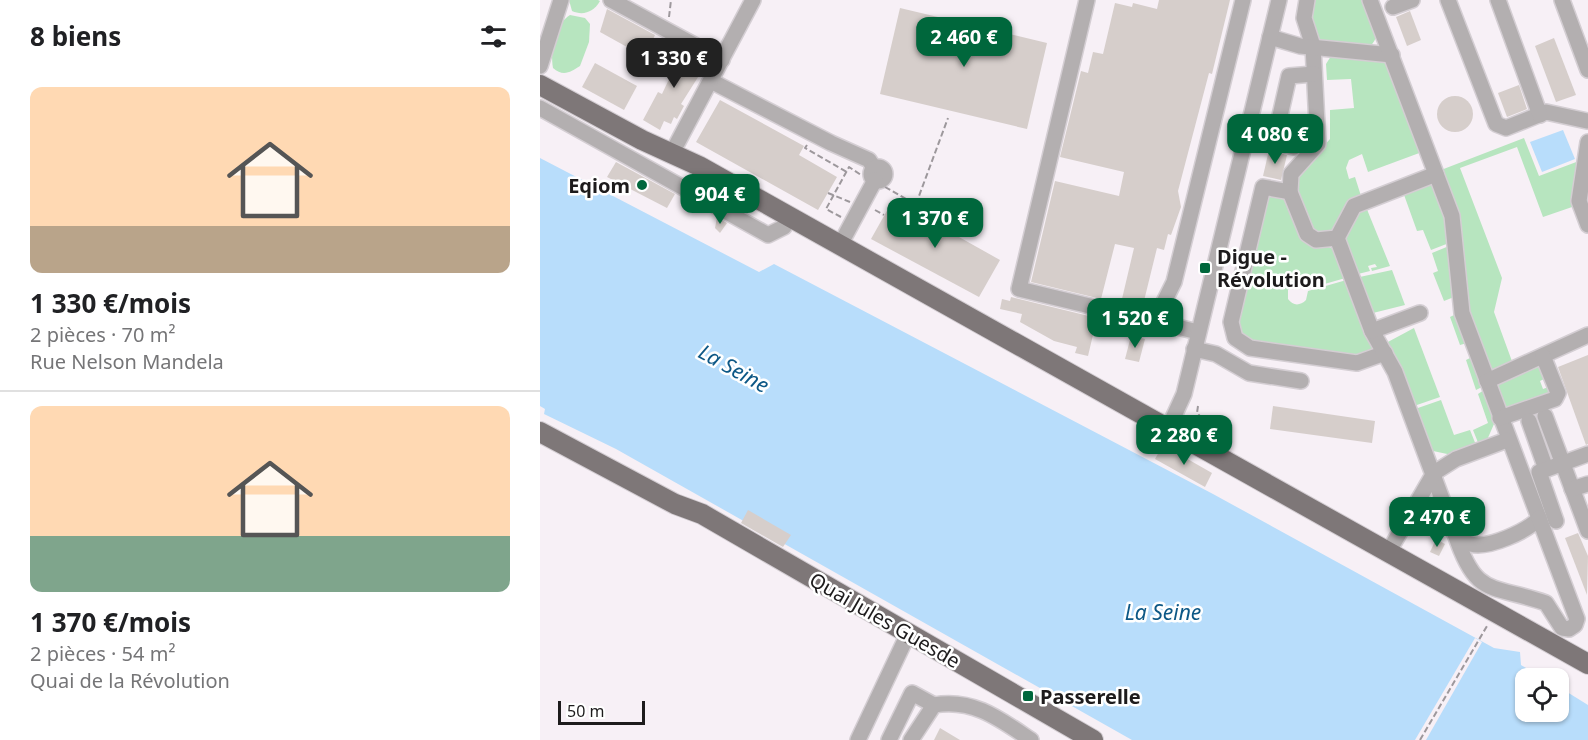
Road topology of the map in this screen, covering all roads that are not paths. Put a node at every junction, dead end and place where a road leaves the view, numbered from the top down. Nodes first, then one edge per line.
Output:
1 (561, 0) edge
2 (611, 0) edge
3 (753, 0) edge
4 (1088, 0) edge
5 (1243, 0) edge
6 (1279, 0) edge
7 (1307, 0) edge
8 (1370, 0) edge
9 (1412, 0) edge
10 (1448, 0) edge
11 (1498, 0) edge
12 (1562, 0) edge
13 (1393, 7) dead end
14 (1270, 37) junction
15 (1313, 46) junction
16 (1392, 55) junction
17 (722, 60) junction
18 (540, 66) edge
19 (1588, 70) edge
20 (1314, 74) junction
21 (540, 78) edge
22 (711, 81) junction
23 (540, 85) edge
24 (540, 108) edge
25 (1540, 115) junction
26 (1588, 121) edge
27 (1588, 142) edge
28 (1294, 147) dead end
29 (668, 151) junction
30 (1436, 174) junction
31 (1290, 192) junction
32 (791, 218) junction
33 (1588, 225) edge
34 (1337, 238) junction
35 (840, 245) junction
36 (1420, 313) dead end
37 (1158, 322) junction
38 (1372, 331) junction
39 (1198, 332) junction
40 (1588, 335) edge
41 (1194, 349) junction
42 (1384, 353) junction
43 (1544, 356) junction
44 (1301, 381) dead end
45 (1487, 381) junction
46 (1545, 416) dead end
47 (1500, 418) junction
48 (1529, 421) dead end
49 (1168, 429) junction
50 (540, 432) edge
51 (1508, 440) junction
52 (1588, 454) edge
53 (1563, 463) junction
54 (1546, 469) junction
55 (1434, 472) junction
56 (1588, 484) edge
57 (1572, 489) junction
58 (1539, 518) junction
59 (1556, 521) dead end
60 (1588, 528) edge
61 (1455, 534) junction
62 (1389, 551) junction
63 (906, 638) junction
64 (1588, 664) edge
65 (934, 705) junction
66 (1083, 739) edge
67 (858, 740) edge
68 (889, 740) edge
69 (911, 740) edge
70 (1031, 740) edge

1 - 18 street
2 - 17 street
3 - 17 street
4 - 37 street
5 - 37 street
6 - 14 street
7 - 15 street
8 - 16 street
9 - 13 street
10 - 25 street
11 - 25 street
12 - 19 street
14 - 15 street
14 - 39 street
15 - 16 street
15 - 20 street
16 - 30 street
17 - 22 street
20 - 28 street
20 - 31 street
21 - 29 main road
22 - 29 street
22 - 35 street
23 - 29 main road
24 - 32 street
25 - 26 street
27 - 33 street
29 - 32 main road
30 - 34 street
30 - 45 street
31 - 34 street
31 - 42 street
32 - 35 main road
34 - 38 street
35 - 49 main road
36 - 38 street
37 - 39 street
38 - 42 street
39 - 41 street
40 - 43 street
41 - 44 street
41 - 49 street
42 - 55 street
43 - 45 street
43 - 47 street
45 - 47 street
46 - 53 street
47 - 51 street
48 - 54 street
49 - 62 main road
50 - 63 main road, Quai Jules Guesde
51 - 55 street
51 - 58 street
52 - 53 street
53 - 54 street
53 - 57 street
54 - 59 street
55 - 61 street
55 - 62 street
56 - 57 street
57 - 60 street
58 - 61 street
58 - 61 street
62 - 64 main road
63 - 66 main road, Quai Jules Guesde
63 - 67 street
65 - 68 street
65 - 69 street
65 - 70 street

